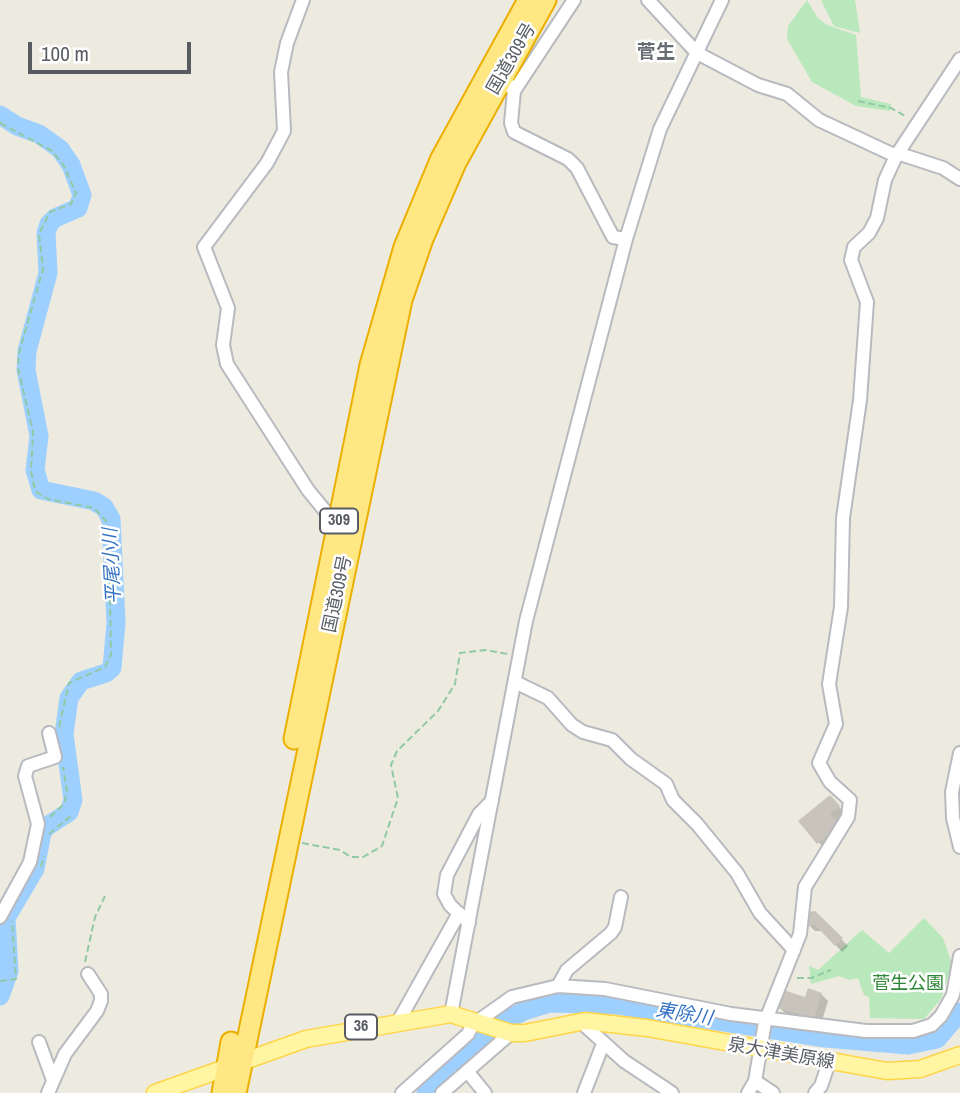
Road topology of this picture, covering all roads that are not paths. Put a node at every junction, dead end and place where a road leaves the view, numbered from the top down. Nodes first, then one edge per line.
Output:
1 (303, 0) edge
2 (528, 0) edge
3 (546, 0) edge
4 (574, 0) edge
5 (648, 0) edge
6 (722, 0) edge
7 (697, 53) junction
8 (960, 59) edge
9 (508, 84) junction
10 (896, 155) junction
11 (960, 180) edge
12 (626, 239) junction
13 (345, 529) junction
14 (515, 682) junction
15 (53, 733) road end
16 (960, 753) edge
17 (492, 800) junction
18 (960, 847) edge
19 (621, 897) dead end
20 (459, 913) junction
21 (6, 917) edge
22 (469, 923) junction
23 (794, 950) junction
24 (960, 957) edge
25 (88, 974) road end
26 (558, 986) junction
27 (451, 1014) junction
28 (479, 1021) junction
29 (582, 1021) junction
30 (766, 1021) junction
31 (398, 1022) junction
32 (509, 1032) junction
33 (38, 1042) dead end
34 (603, 1044) junction
35 (762, 1047) junction
36 (960, 1055) edge
37 (829, 1062) junction
38 (233, 1065) junction
39 (467, 1071) junction
40 (53, 1080) junction
41 (755, 1080) junction
42 (456, 1088) edge
43 (48, 1093) edge
44 (155, 1093) edge
45 (222, 1093) edge
46 (236, 1093) edge
47 (402, 1093) edge
48 (442, 1093) edge
49 (485, 1093) edge
50 (584, 1093) edge
51 (672, 1093) edge
52 (748, 1093) edge
53 (773, 1093) edge
54 (815, 1093) edge

1 - 13 street
2 - 13 highway, 国道309号 / 309
3 - 9 highway, 国道309号 / 309
4 - 9 street
5 - 7 street
6 - 7 street
7 - 10 street
7 - 12 street
8 - 10 street
9 - 12 street
9 - 13 highway, 国道309号 / 309
10 - 11 street
10 - 23 street
12 - 14 street
13 - 38 highway, 国道309号 / 309
13 - 38 highway, 国道309号 / 309
14 - 17 street
14 - 23 street
15 - 21 street
16 - 18 street
17 - 20 street
17 - 22 street
19 - 26 street
20 - 22 street
20 - 31 street
22 - 27 street
23 - 30 street
24 - 30 street
25 - 40 street
26 - 28 street
26 - 30 street
27 - 28 main road, 泉大津美原線 / 36
27 - 31 main road, 泉大津美原線 / 36
28 - 32 main road, 泉大津美原線 / 36
28 - 47 street
29 - 32 main road, 泉大津美原線 / 36
29 - 34 street
29 - 35 main road, 泉大津美原線 / 36
30 - 35 street
31 - 38 main road, 泉大津美原線 / 36
32 - 39 street
33 - 40 street
34 - 50 street
34 - 51 street
35 - 37 main road, 泉大津美原線 / 36
35 - 41 street
36 - 37 main road, 泉大津美原線 / 36
37 - 54 street
38 - 44 main road, 泉大津美原線 / 36
38 - 45 highway, 国道309号 / 309
38 - 46 highway, 国道309号 / 309
39 - 42 street
39 - 49 street
40 - 43 street
41 - 52 street
41 - 53 street
42 - 48 street

